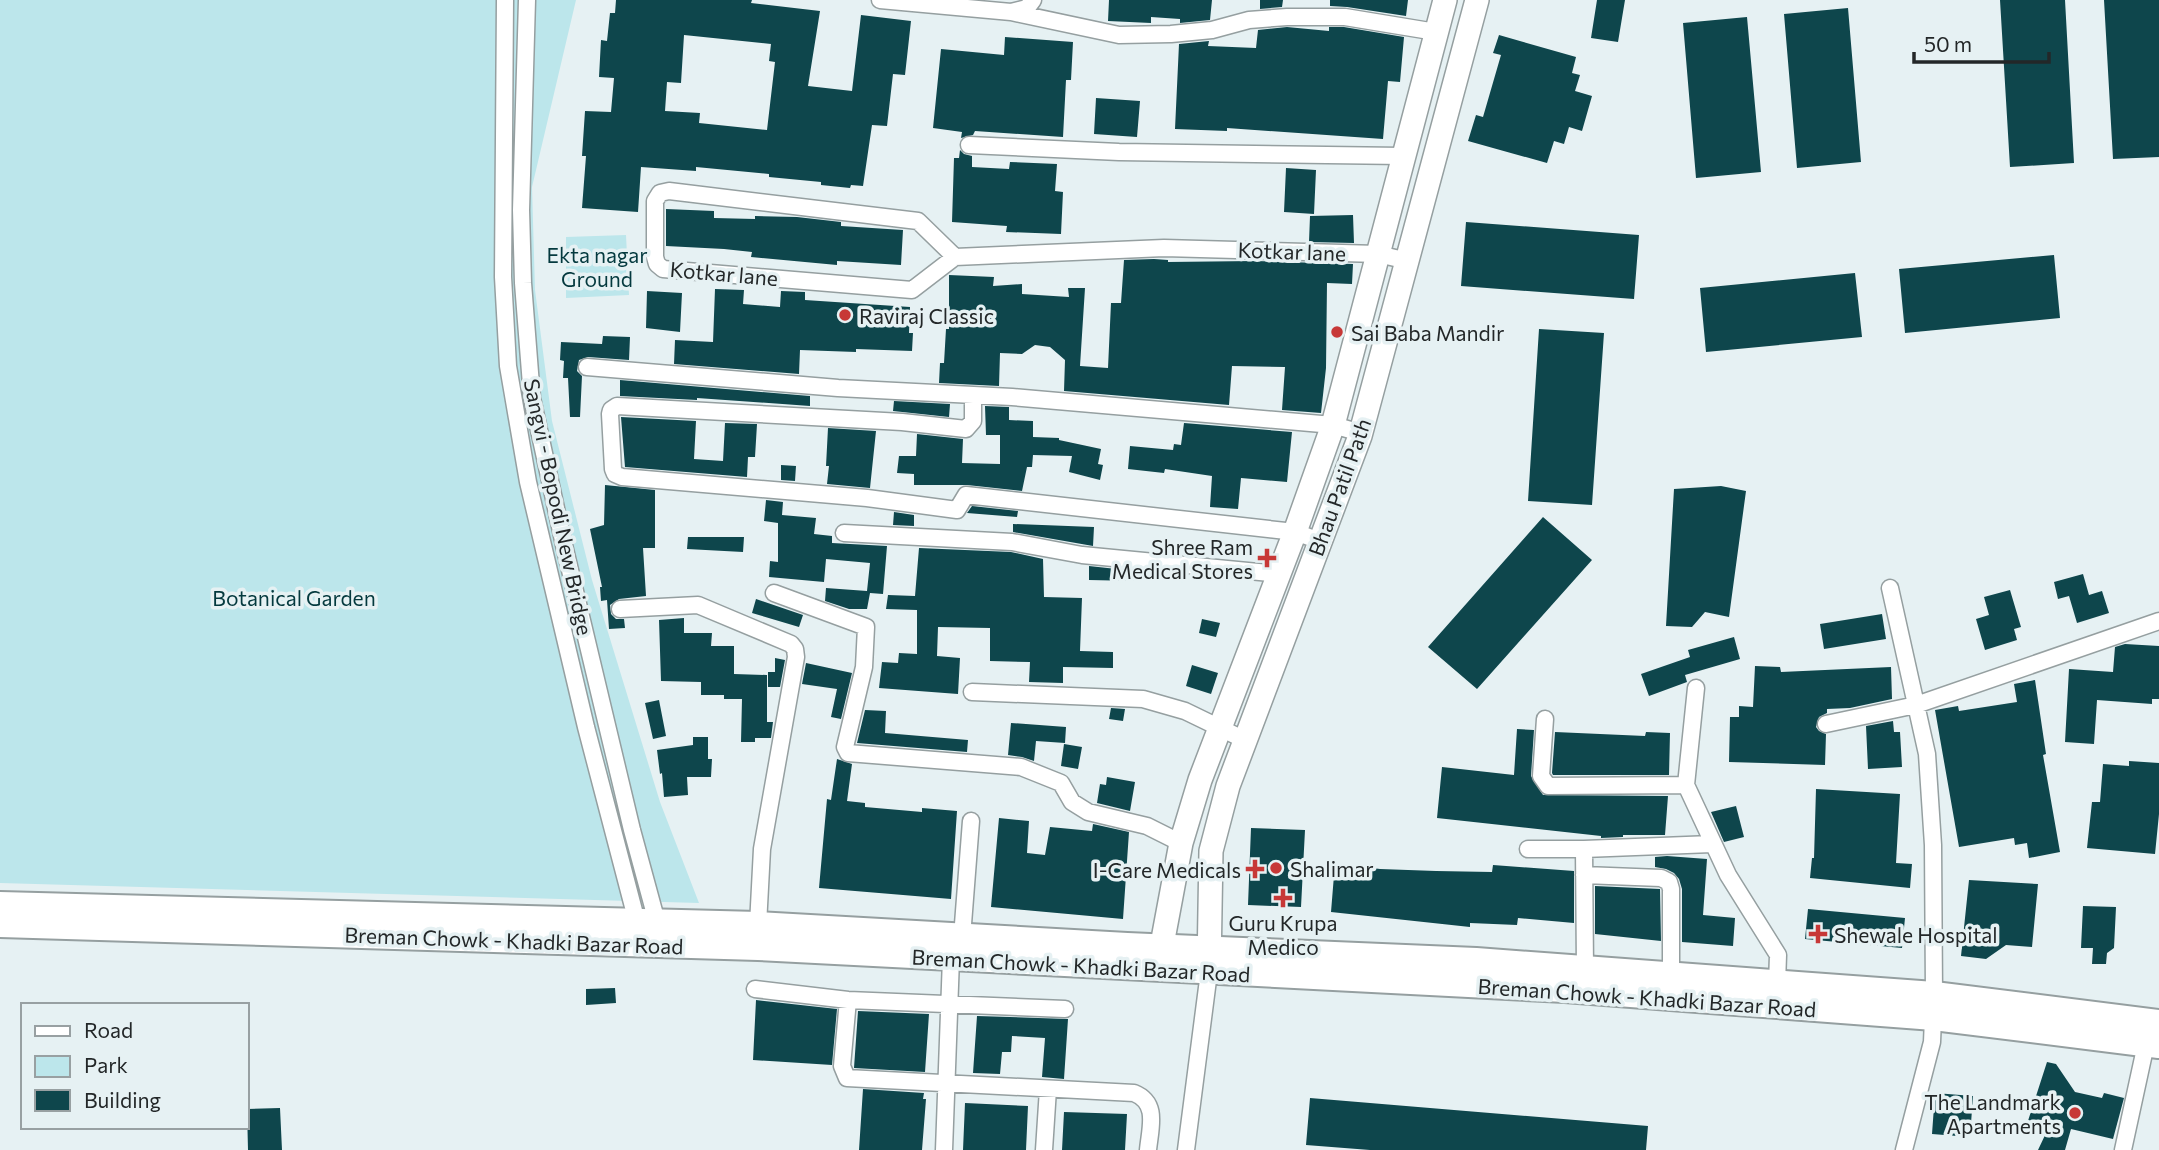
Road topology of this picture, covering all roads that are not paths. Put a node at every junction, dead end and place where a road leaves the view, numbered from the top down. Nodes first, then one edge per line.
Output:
1 (505, 0) edge
2 (527, 0) edge
3 (880, 0) edge
4 (1033, 0) edge
5 (1445, 0) edge
6 (1477, 0) edge
7 (1012, 12) junction
8 (1436, 32) junction
9 (969, 145) dead end
10 (1403, 156) junction
11 (1378, 254) junction
12 (955, 257) junction
13 (1408, 261) junction
14 (587, 367) dead end
15 (974, 395) junction
16 (1333, 425) junction
17 (1361, 433) junction
18 (844, 533) dead end
19 (1295, 533) junction
20 (1320, 541) junction
21 (1280, 574) junction
22 (1890, 588) dead end
23 (774, 593) dead end
24 (620, 609) dead end
25 (1265, 611) junction
26 (1290, 620) junction
27 (2159, 621) edge
28 (1696, 688) dead end
29 (972, 692) dead end
30 (1916, 705) junction
31 (1545, 719) dead end
32 (1826, 724) dead end
33 (1220, 729) junction
34 (1245, 740) junction
35 (1686, 785) junction
36 (971, 821) dead end
37 (1181, 843) junction
38 (1712, 844) junction
39 (1528, 849) dead end
40 (1584, 849) junction
41 (1584, 876) junction
42 (0, 905) edge
43 (647, 922) junction
44 (0, 924) edge
45 (758, 936) junction
46 (957, 948) junction
47 (1159, 958) junction
48 (1210, 961) junction
49 (1585, 970) junction
50 (1671, 975) junction
51 (1777, 984) junction
52 (755, 989) dead end
53 (848, 1000) junction
54 (949, 1004) junction
55 (1934, 1006) junction
56 (1065, 1009) dead end
57 (2155, 1037) edge
58 (946, 1084) junction
59 (1048, 1089) junction
60 (944, 1150) edge
61 (1044, 1150) edge
62 (1148, 1150) edge
63 (1186, 1150) edge
64 (1904, 1150) edge
65 (2123, 1150) edge

1 - 43 street, Sangvi - Bopodi New Bridge
2 - 43 street, Sangvi - Bopodi New Bridge
3 - 7 street
4 - 7 street
5 - 8 main road, Bhau Patil Path
6 - 13 main road, Bhau Patil Path
7 - 8 street
8 - 10 main road, Bhau Patil Path
9 - 10 street
10 - 11 main road, Bhau Patil Path
11 - 12 street, Kotkar lane
11 - 13 street, Kotkar lane
11 - 16 main road, Bhau Patil Path
12 - 12 street, Kotkar lane
13 - 17 main road, Bhau Patil Path
14 - 15 street
15 - 16 street
15 - 19 street
16 - 17 street
16 - 19 main road, Bhau Patil Path
17 - 20 main road, Bhau Patil Path
18 - 21 street
19 - 20 street
19 - 21 main road, Bhau Patil Path
20 - 26 main road, Bhau Patil Path
21 - 25 main road, Bhau Patil Path
22 - 30 street
23 - 37 street
24 - 45 street
25 - 26 main road
25 - 33 main road, Bhau Patil Path
26 - 34 main road, Bhau Patil Path
27 - 30 street
28 - 35 street
29 - 33 street
30 - 32 street
30 - 55 street
31 - 35 street
33 - 34 street
33 - 37 main road, Bhau Patil Path
34 - 48 main road, Bhau Patil Path
35 - 38 street
36 - 46 street
37 - 47 main road, Bhau Patil Path
38 - 40 street
38 - 51 street
39 - 40 street
40 - 41 street
41 - 49 street
41 - 50 street
42 - 43 main road, Breman Chowk - Khadki Bazar Road
43 - 45 main road, Breman Chowk - Khadki Bazar Road
44 - 45 main road, Breman Chowk - Khadki Bazar Road
45 - 46 main road, Breman Chowk - Khadki Bazar Road
46 - 47 main road, Breman Chowk - Khadki Bazar Road
46 - 54 street
47 - 48 main road, Breman Chowk - Khadki Bazar Road
48 - 49 main road, Breman Chowk - Khadki Bazar Road
48 - 55 main road, Breman Chowk - Khadki Bazar Road
48 - 63 street
49 - 50 main road, Breman Chowk - Khadki Bazar Road
50 - 51 main road, Breman Chowk - Khadki Bazar Road
51 - 55 main road, Breman Chowk - Khadki Bazar Road
52 - 53 street
53 - 54 street
53 - 58 street
54 - 56 street
54 - 58 street
55 - 57 main road, Breman Chowk - Khadki Bazar Road
55 - 64 street
57 - 65 street
58 - 59 street
58 - 60 street
59 - 61 street
59 - 62 street

